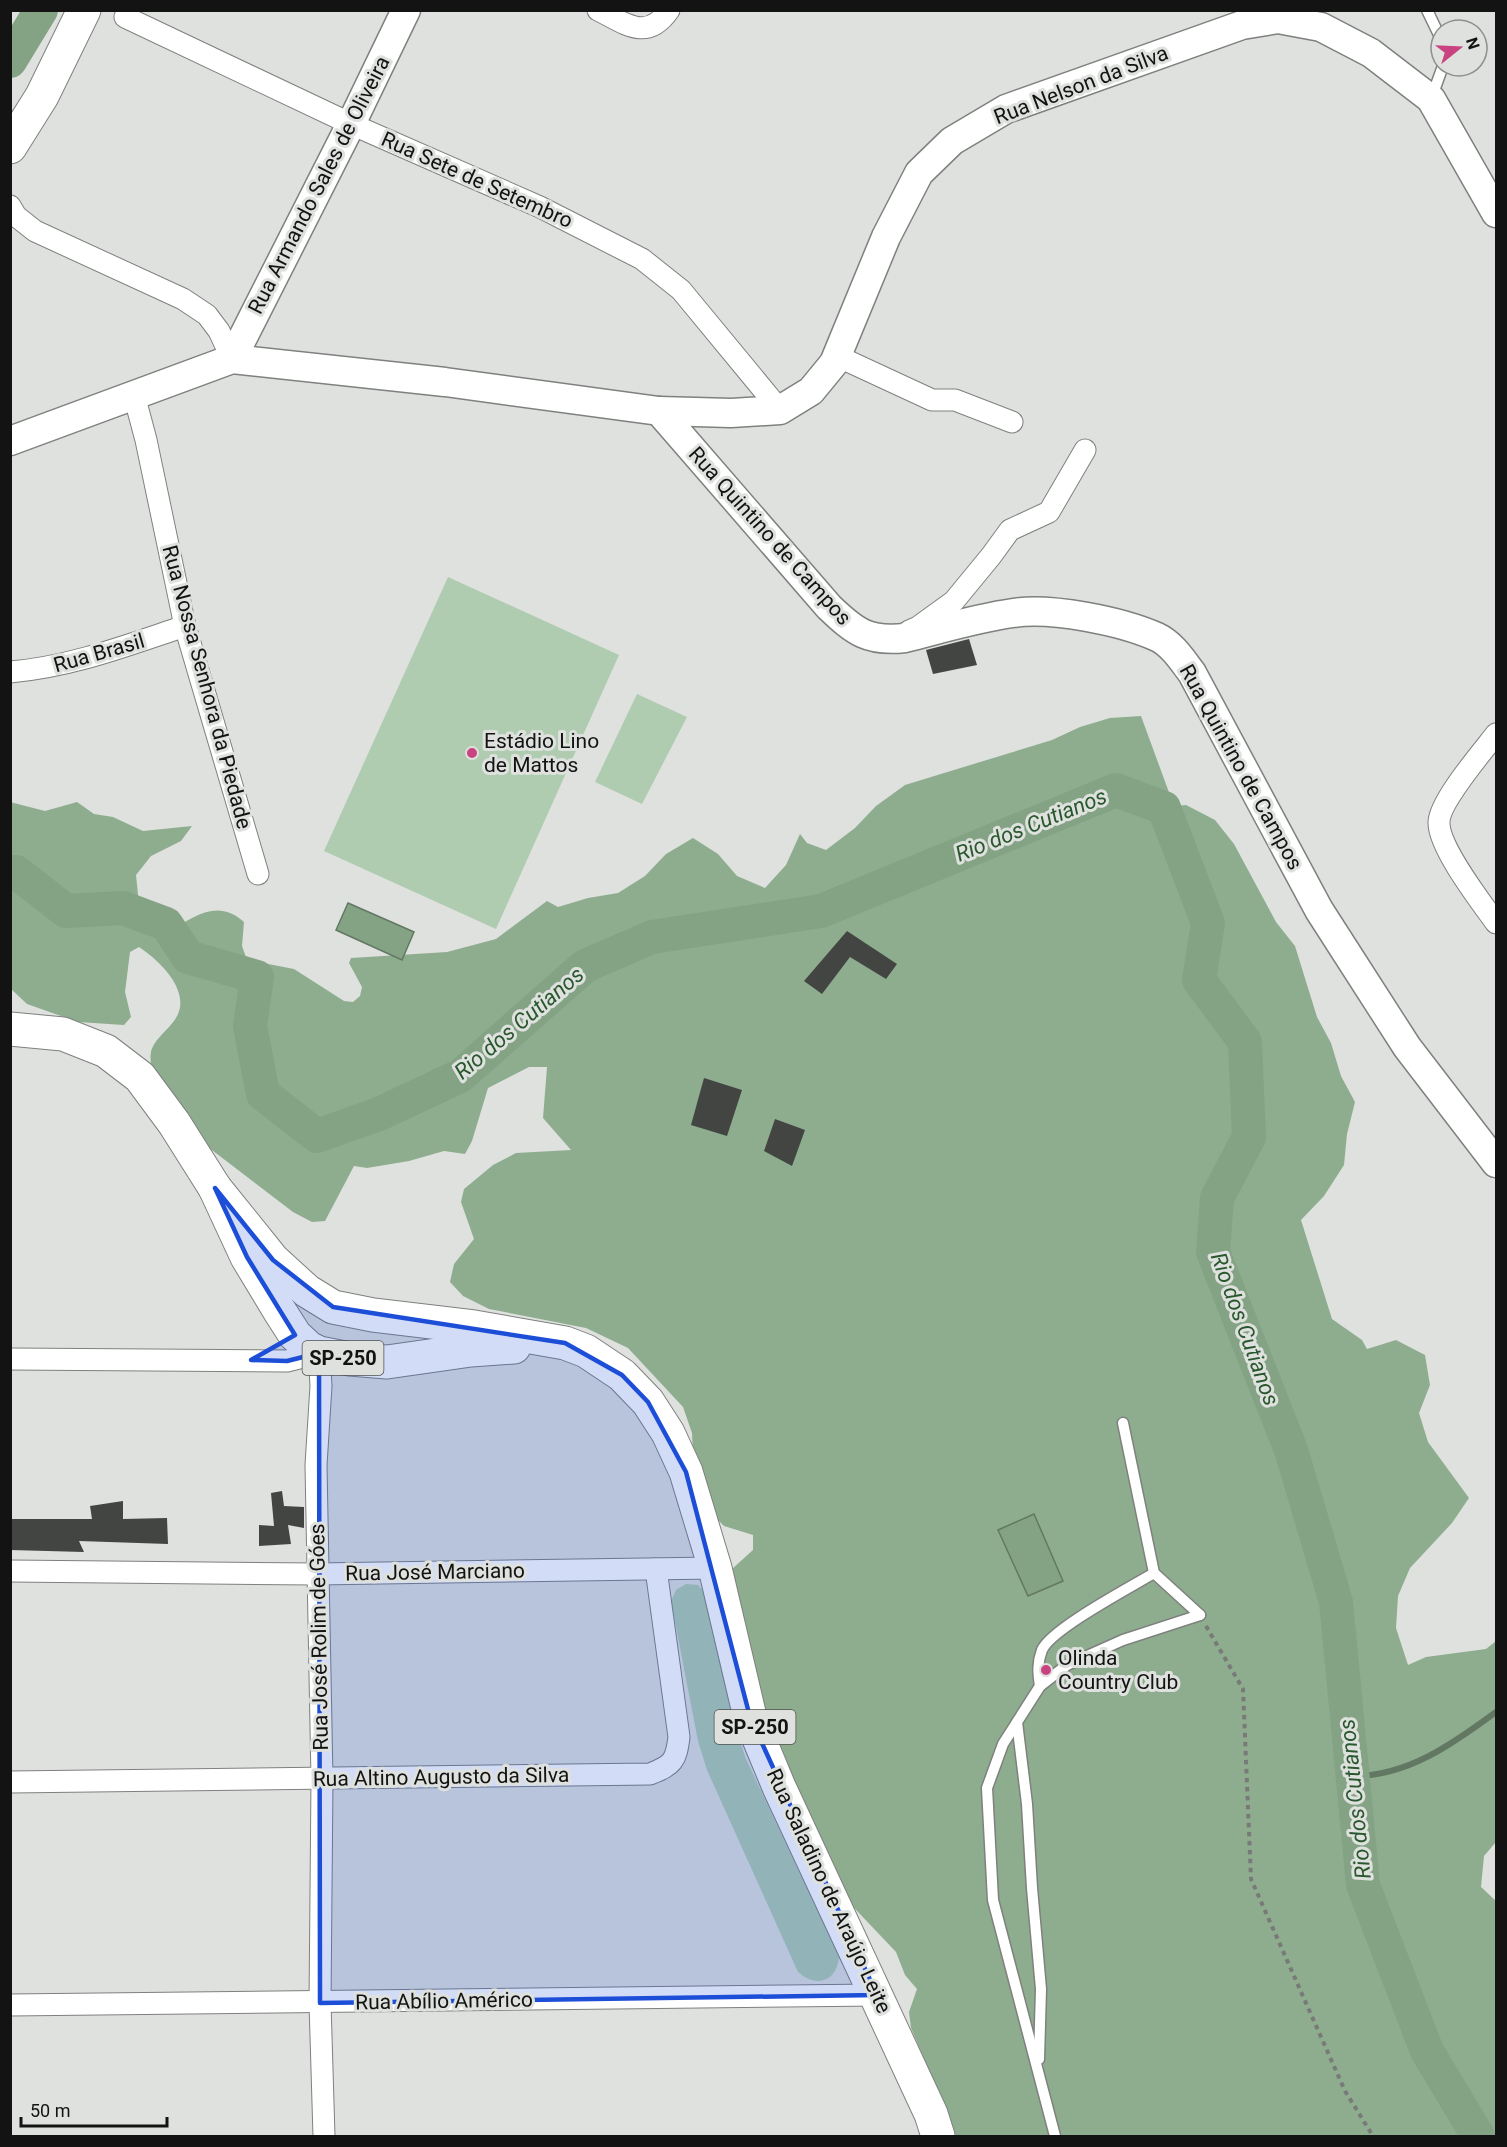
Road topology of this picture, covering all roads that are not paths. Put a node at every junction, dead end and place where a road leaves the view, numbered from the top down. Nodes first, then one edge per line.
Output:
1 (84, 10) edge
2 (406, 10) edge
3 (598, 10) edge
4 (669, 10) edge
5 (125, 16) dead end
6 (1439, 78) edge
7 (1431, 99) junction
8 (351, 124) junction
9 (10, 147) edge
10 (10, 206) edge
11 (1497, 213) edge
12 (837, 356) junction
13 (231, 359) junction
14 (134, 395) junction
15 (780, 410) junction
16 (659, 411) junction
17 (1012, 422) dead end
18 (10, 441) edge
19 (1085, 450) dead end
20 (185, 626) junction
21 (890, 639) junction
22 (10, 672) edge
23 (1497, 734) edge
24 (258, 874) dead end
25 (1497, 923) edge
26 (10, 1029) edge
27 (1497, 1163) edge
28 (215, 1188) junction
29 (328, 1304) junction
30 (564, 1343) junction
31 (308, 1344) junction
32 (10, 1359) edge
33 (251, 1360) junction
34 (1124, 1423) dead end
35 (715, 1568) junction
36 (656, 1569) junction
37 (10, 1571) edge
38 (1154, 1573) junction
39 (317, 1574) junction
40 (1040, 1686) junction
41 (1017, 1722) junction
42 (322, 1779) junction
43 (10, 1782) edge
44 (877, 1995) junction
45 (320, 2003) junction
46 (10, 2005) edge
47 (1039, 2072) junction
48 (324, 2136) edge
49 (938, 2136) edge
50 (1054, 2136) edge

1 - 9 main road
2 - 8 main road, Rua Armando Sales de Oliveira
3 - 4 street
5 - 8 street, Rua Sete de Setembro
6 - 7 lane
7 - 11 main road, Rua Nelson da Silva
7 - 12 main road, Rua Nelson da Silva
8 - 13 main road, Rua Armando Sales de Oliveira
8 - 15 street, Rua Sete de Setembro
10 - 13 street
12 - 15 main road, Rua Nelson da Silva
12 - 17 street
13 - 14 main road
13 - 16 main road
14 - 18 main road
14 - 20 street, Rua Nossa Senhora da Piedade
15 - 16 main road, Rua Nelson da Silva
16 - 21 main road, Rua Quintino de Campos
19 - 21 street
20 - 22 street, Rua Brasil
20 - 24 street, Rua Nossa Senhora da Piedade
21 - 27 main road, Rua Quintino de Campos
23 - 25 street
26 - 28 main road, Rua Saladino de Araújo Leite / SP-250
28 - 29 main road, Rua Saladino de Araújo Leite / SP-250
28 - 31 main road, Rua Saladino de Araújo Leite / SP-250
29 - 30 main road, Rua Saladino de Araújo Leite / SP-250
29 - 31 main road
30 - 31 main road, Rua Saladino de Araújo Leite / SP-250
30 - 35 main road, Rua Saladino de Araújo Leite / SP-250
31 - 33 street
31 - 33 street
31 - 39 street, Rua José Rolim de Góes
32 - 33 street
34 - 38 lane
35 - 36 street, Rua José Marciano
35 - 44 main road, Rua Saladino de Araújo Leite / SP-250
36 - 39 street, Rua José Marciano
36 - 42 street, Rua Altino Augusto da Silva
37 - 39 street, Rua José Marciano
38 - 40 lane
38 - 40 lane
39 - 42 street, Rua José Rolim de Góes
40 - 41 lane
41 - 47 lane
41 - 47 lane
42 - 43 street, Rua Altino Augusto da Silva
42 - 45 street, Rua José Rolim de Góes
44 - 45 street, Rua Abílio Américo
44 - 49 main road, Rua Saladino de Araújo Leite / SP-250
45 - 46 street, Rua Abílio Américo
45 - 48 street, Rua José Rolim de Góes
47 - 50 lane

